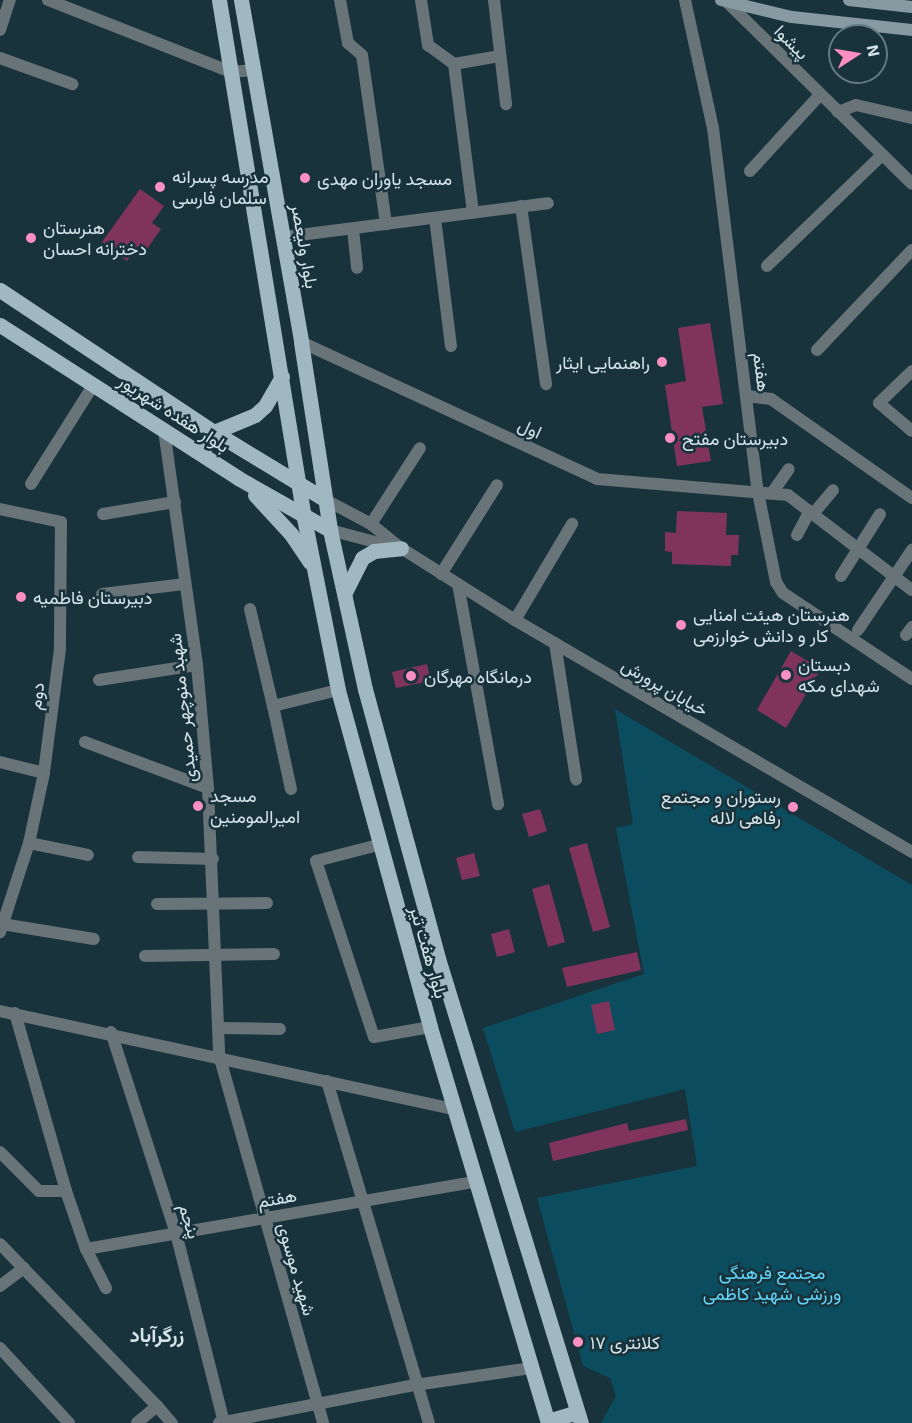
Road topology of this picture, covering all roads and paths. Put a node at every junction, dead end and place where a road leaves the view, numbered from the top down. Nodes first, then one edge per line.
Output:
1 (10, 0) edge
2 (48, 0) edge
3 (219, 0) edge
4 (241, 0) edge
5 (340, 0) edge
6 (421, 0) edge
7 (494, 0) edge
8 (685, 0) edge
9 (724, 0) edge
10 (849, 0) edge
11 (912, 7) edge
12 (0, 30) edge
13 (912, 30) edge
14 (500, 56) junction
15 (0, 57) edge
16 (454, 64) junction
17 (254, 70) junction
18 (231, 72) junction
19 (72, 84) dead end
20 (820, 95) junction
21 (506, 104) dead end
22 (838, 112) junction
23 (912, 118) edge
24 (882, 155) junction
25 (750, 171) dead end
26 (912, 184) edge
27 (548, 203) dead end
28 (521, 206) junction
29 (473, 213) junction
30 (435, 218) junction
31 (386, 224) junction
32 (353, 228) junction
33 (284, 237) junction
34 (912, 250) edge
35 (767, 266) dead end
36 (357, 268) dead end
37 (0, 290) edge
38 (0, 325) edge
39 (302, 342) junction
40 (451, 346) dead end
41 (817, 350) dead end
42 (912, 371) edge
43 (282, 377) junction
44 (94, 384) junction
45 (546, 384) dead end
46 (747, 396) junction
47 (164, 430) junction
48 (912, 431) edge
49 (214, 432) junction
50 (420, 448) dead end
51 (201, 453) junction
52 (789, 469) dead end
53 (238, 478) junction
54 (31, 484) dead end
55 (300, 485) junction
56 (497, 485) dead end
57 (833, 490) dead end
58 (758, 492) junction
59 (772, 493) junction
60 (912, 498) edge
61 (324, 500) junction
62 (174, 502) junction
63 (0, 509) edge
64 (812, 513) junction
65 (103, 514) dead end
66 (880, 514) dead end
67 (304, 518) junction
68 (371, 524) junction
69 (572, 524) dead end
70 (330, 530) junction
71 (797, 535) dead end
72 (401, 548) junction
73 (857, 548) junction
74 (912, 550) edge
75 (315, 570) junction
76 (441, 574) junction
77 (841, 576) dead end
78 (894, 576) junction
79 (185, 584) junction
80 (458, 584) junction
81 (912, 590) edge
82 (345, 592) junction
83 (102, 594) dead end
84 (250, 609) dead end
85 (515, 620) junction
86 (858, 630) dead end
87 (555, 643) junction
88 (197, 664) junction
89 (912, 679) edge
90 (99, 680) dead end
91 (338, 690) junction
92 (273, 706) junction
93 (86, 742) dead end
94 (0, 762) edge
95 (44, 773) junction
96 (576, 779) dead end
97 (208, 788) junction
98 (291, 789) dead end
99 (498, 804) dead end
100 (29, 843) junction
101 (378, 845) junction
102 (912, 852) edge
103 (88, 855) dead end
104 (138, 857) dead end
105 (213, 859) junction
106 (215, 903) junction
107 (267, 903) dead end
108 (157, 904) dead end
109 (1, 928) edge
110 (94, 939) dead end
111 (274, 954) dead end
112 (145, 956) dead end
113 (218, 956) junction
114 (441, 968) junction
115 (416, 976) junction
116 (0, 1011) edge
117 (15, 1012) junction
118 (430, 1027) junction
119 (218, 1028) junction
120 (280, 1029) dead end
121 (111, 1032) junction
122 (219, 1056) junction
123 (327, 1081) junction
124 (454, 1109) junction
125 (0, 1152) edge
126 (474, 1182) junction
127 (66, 1191) junction
128 (363, 1201) junction
129 (264, 1218) junction
130 (176, 1233) junction
131 (0, 1244) edge
132 (86, 1249) junction
133 (24, 1268) junction
134 (0, 1286) edge
135 (106, 1288) dead end
136 (0, 1348) edge
137 (531, 1368) junction
138 (416, 1385) junction
139 (316, 1403) junction
140 (157, 1406) junction
141 (579, 1417) edge
142 (222, 1422) edge
143 (548, 1422) edge
144 (69, 1423) edge
145 (138, 1423) edge
146 (172, 1423) edge
147 (322, 1423) edge
148 (429, 1423) edge

1 - 12 street
2 - 18 street
3 - 18 main road
4 - 17 main road, بلوار ولیعصر
5 - 31 street
6 - 16 street
7 - 14 street
8 - 46 street, هفتم
9 - 13 main road
9 - 20 street, پیشوا
10 - 11 main road
14 - 16 street
14 - 21 street
15 - 19 street
16 - 29 street
17 - 18 street
17 - 33 main road, بلوار ولیعصر
18 - 43 main road
20 - 22 street, پیشوا
20 - 25 street
22 - 23 street
22 - 24 street, پیشوا
24 - 26 street, پیشوا
24 - 35 street
27 - 28 street
28 - 29 street
28 - 45 street
29 - 30 street
30 - 31 street
30 - 40 street
31 - 32 street
32 - 33 street
32 - 36 street
33 - 39 main road, بلوار ولیعصر
34 - 41 street
37 - 49 main road, بلوار هفده شهریور
38 - 44 main road, بلوار هفده شهریور
39 - 58 street, اول
39 - 61 main road, بلوار ولیعصر
42 - 48 street
43 - 49 main road
43 - 55 main road
44 - 47 main road, بلوار هفده شهریور
44 - 54 street
46 - 58 street, هفتم
46 - 60 street
47 - 51 main road, بلوار هفده شهریور
47 - 62 street, شهبد منوچهر حمیدی
49 - 51 main road
49 - 55 main road, بلوار هفده شهریور
50 - 68 street
51 - 53 main road, بلوار هفده شهریور
52 - 59 street
53 - 67 main road, بلوار هفده شهریور
53 - 75 main road
55 - 61 main road, بلوار هفده شهریور
55 - 67 main road, بلوار هفت تیر
56 - 76 street
57 - 64 street
58 - 59 street, اول
58 - 89 street, هفتم
59 - 64 street, اول
61 - 68 street, خیابان پرورش
61 - 70 main road, بلوار هفت تیر
62 - 65 street
62 - 79 street, شهبد منوچهر حمیدی
63 - 95 street, دوم
64 - 71 street
64 - 73 street, اول
66 - 73 street
67 - 70 main road, بلوار هفده شهریور
67 - 75 main road, بلوار هفت تیر
68 - 72 street, خیابان پرورش
69 - 85 street
70 - 72 street, خیابان پرورش
70 - 82 main road, بلوار هفت تیر
72 - 76 street, خیابان پرورش
72 - 82 main road
73 - 77 street
73 - 78 street, اول
74 - 78 street
75 - 91 main road, بلوار هفت تیر
76 - 80 street, خیابان پرورش
78 - 81 street, اول
78 - 86 street
79 - 83 street
79 - 88 street, شهبد منوچهر حمیدی
80 - 85 street, خیابان پرورش
80 - 99 street
82 - 114 main road, بلوار هفت تیر
84 - 92 street
85 - 87 street, خیابان پرورش
87 - 96 street
87 - 102 street, خیابان پرورش
88 - 90 street
88 - 97 street, شهبد منوچهر حمیدی
91 - 92 street
91 - 101 main road, بلوار هفت تیر
92 - 98 street
93 - 97 street
94 - 95 street
95 - 100 street, دوم
97 - 105 street, شهبد منوچهر حمیدی
100 - 103 street
100 - 109 street, دوم
101 - 115 main road, بلوار هفت تیر
101 - 118 street
104 - 105 street
105 - 106 street, شهبد منوچهر حمیدی
106 - 107 street
106 - 108 street
106 - 113 street, شهبد منوچهر حمیدی
109 - 110 street
111 - 113 street
112 - 113 street
113 - 119 street, شهبد منوچهر حمیدی
114 - 115 main road
114 - 141 main road, بلوار هفت تیر
115 - 118 main road, بلوار هفت تیر
116 - 117 street
117 - 121 street
117 - 127 street
118 - 124 main road, بلوار هفت تیر
119 - 120 street
119 - 122 street, شهبد منوچهر حمیدی
121 - 122 street
121 - 130 street, پنجم
122 - 123 street
122 - 129 street, شهید موسوی
123 - 124 street
123 - 128 street
124 - 126 main road, بلوار هفت تیر
125 - 127 street
126 - 128 street, هفتم
126 - 137 main road, بلوار هفت تیر
127 - 132 street
128 - 129 street, هفتم
128 - 138 street
129 - 130 street, هفتم
129 - 139 street, شهید موسوی
130 - 132 street, هفتم
130 - 142 street, پنجم
131 - 133 street
132 - 135 street
133 - 134 street
133 - 140 street
136 - 144 street
137 - 138 street
137 - 143 main road, بلوار هفت تیر
138 - 139 street
138 - 148 street
139 - 142 street
139 - 147 street, شهید موسوی
140 - 145 street
140 - 146 street
141 - 143 main road

